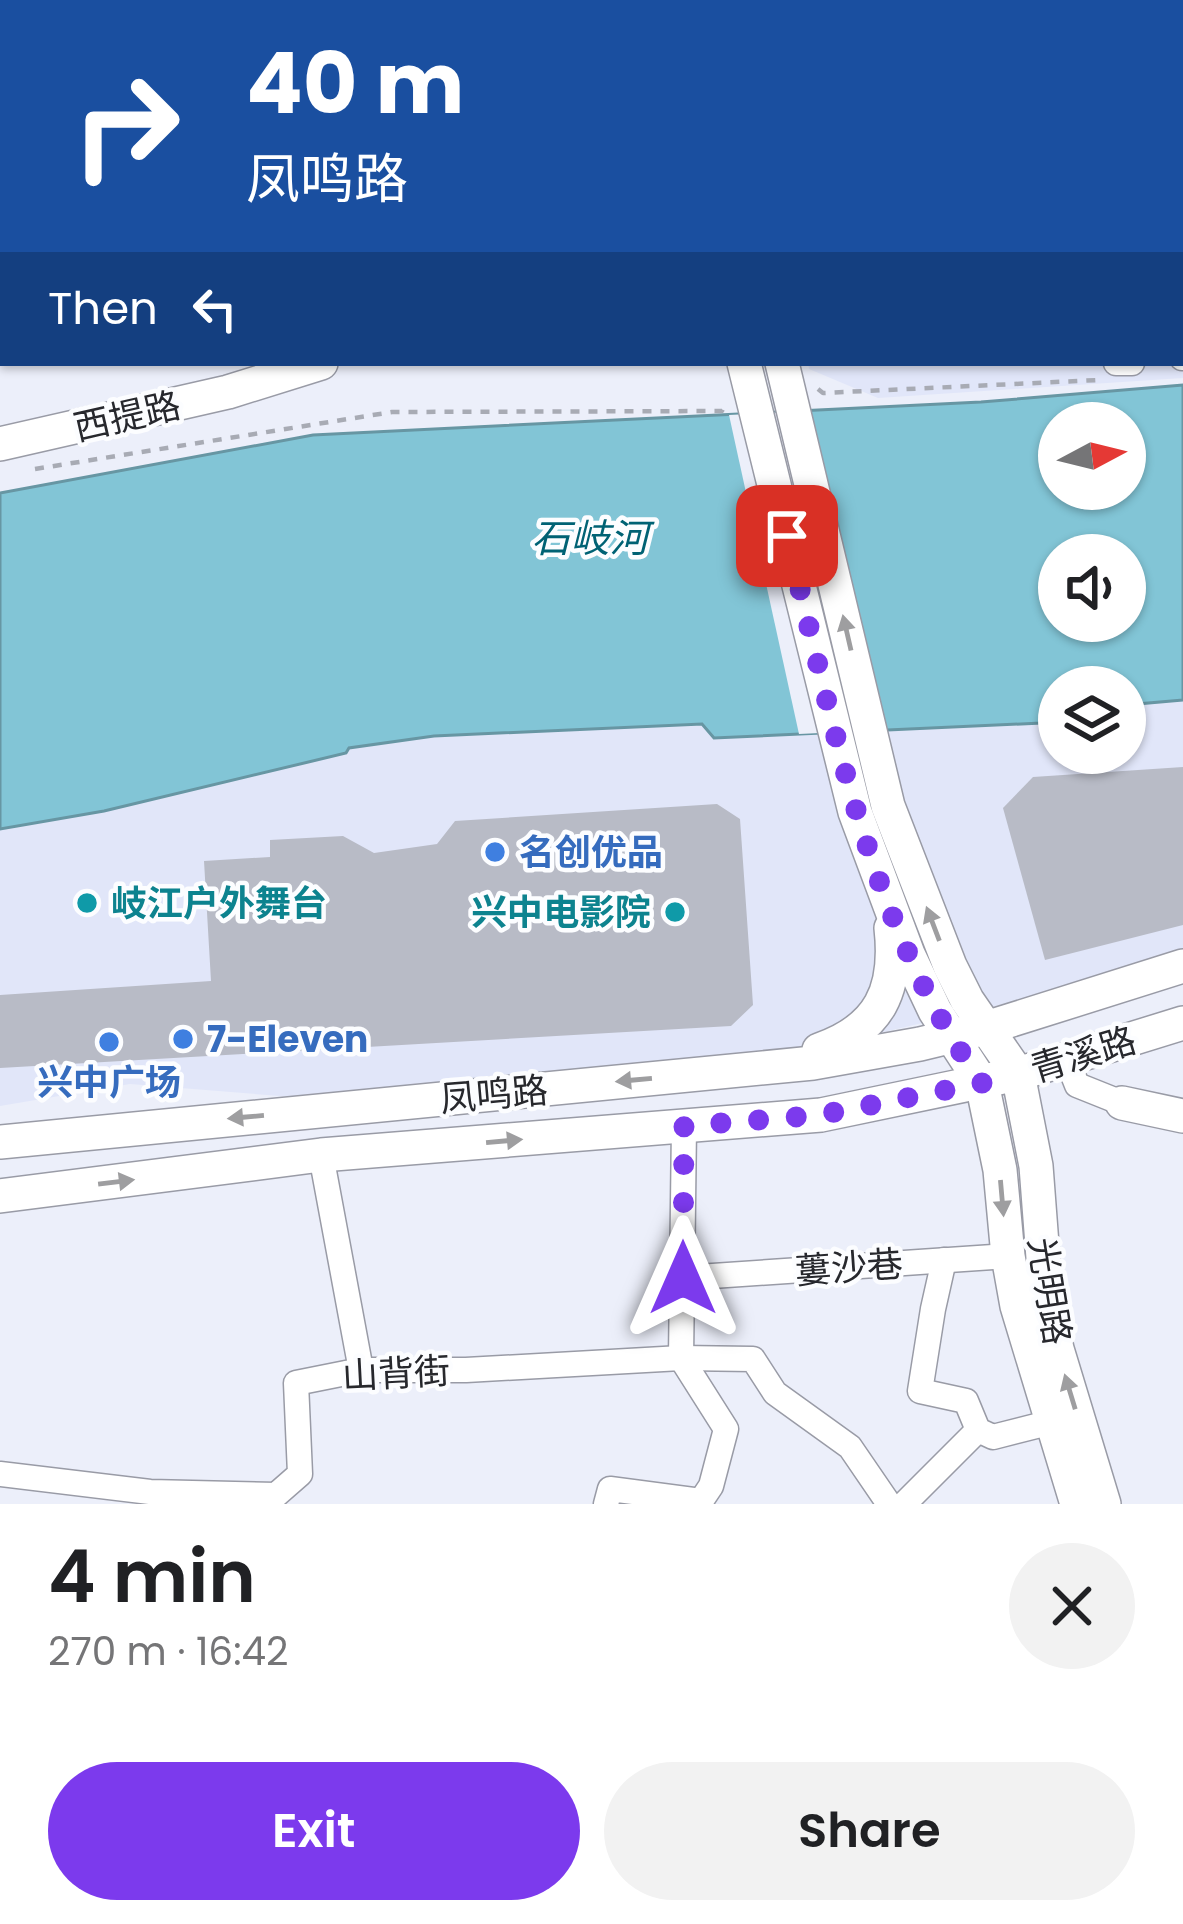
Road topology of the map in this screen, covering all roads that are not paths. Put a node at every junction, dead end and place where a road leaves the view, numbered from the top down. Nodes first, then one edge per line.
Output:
1 (745, 366) edge
2 (783, 366) edge
3 (279, 371) edge
4 (0, 444) edge
5 (872, 809) junction
6 (887, 896) junction
7 (1183, 966) edge
8 (1183, 1023) edge
9 (986, 1028) junction
10 (949, 1037) junction
11 (1066, 1058) junction
12 (751, 1069) junction
13 (1018, 1074) junction
14 (982, 1083) junction
15 (1121, 1103) joint
16 (1183, 1116) edge
17 (684, 1126) junction
18 (0, 1142) edge
19 (321, 1155) junction
20 (0, 1196) edge
21 (1008, 1256) junction
22 (944, 1260) junction
23 (683, 1278) junction
24 (680, 1358) junction
25 (361, 1370) junction
26 (1052, 1422) junction
27 (978, 1430) junction
28 (0, 1474) edge
29 (606, 1504) edge
30 (889, 1504) edge
31 (904, 1504) edge
32 (1077, 1504) edge
33 (1104, 1504) edge

1 - 5 street
5 -> 2 street
3 - 4 street, 西提路
5 - 6 street
9 -> 5 street
6 - 10 street
6 - 12 street
7 - 9 street, 青溪路
8 - 11 street, 青溪路
9 - 10 street, 凤鸣路
9 - 13 street
10 - 12 street, 凤鸣路
10 - 14 street
11 - 13 street, 青溪路
11 - 15 street
12 -> 18 street, 凤鸣路
13 - 14 street, 青溪路
33 -> 13 street, 光明路
14 - 17 street, 凤鸣路
14 -> 21 street, 光明路
15 - 16 street
19 -> 17 street, 凤鸣路
17 - 23 street
20 -> 19 street, 凤鸣路
19 - 25 street
21 - 22 street, 蔞沙巷
21 - 26 street, 光明路
22 - 23 street, 蔞沙巷
22 - 27 street, 蔞沙巷
23 - 24 street
24 - 25 street, 山背街
24 - 29 street
24 - 30 street, 山背街
25 - 28 street, 山背街
26 - 27 street
26 - 32 street, 光明路
27 - 31 street

